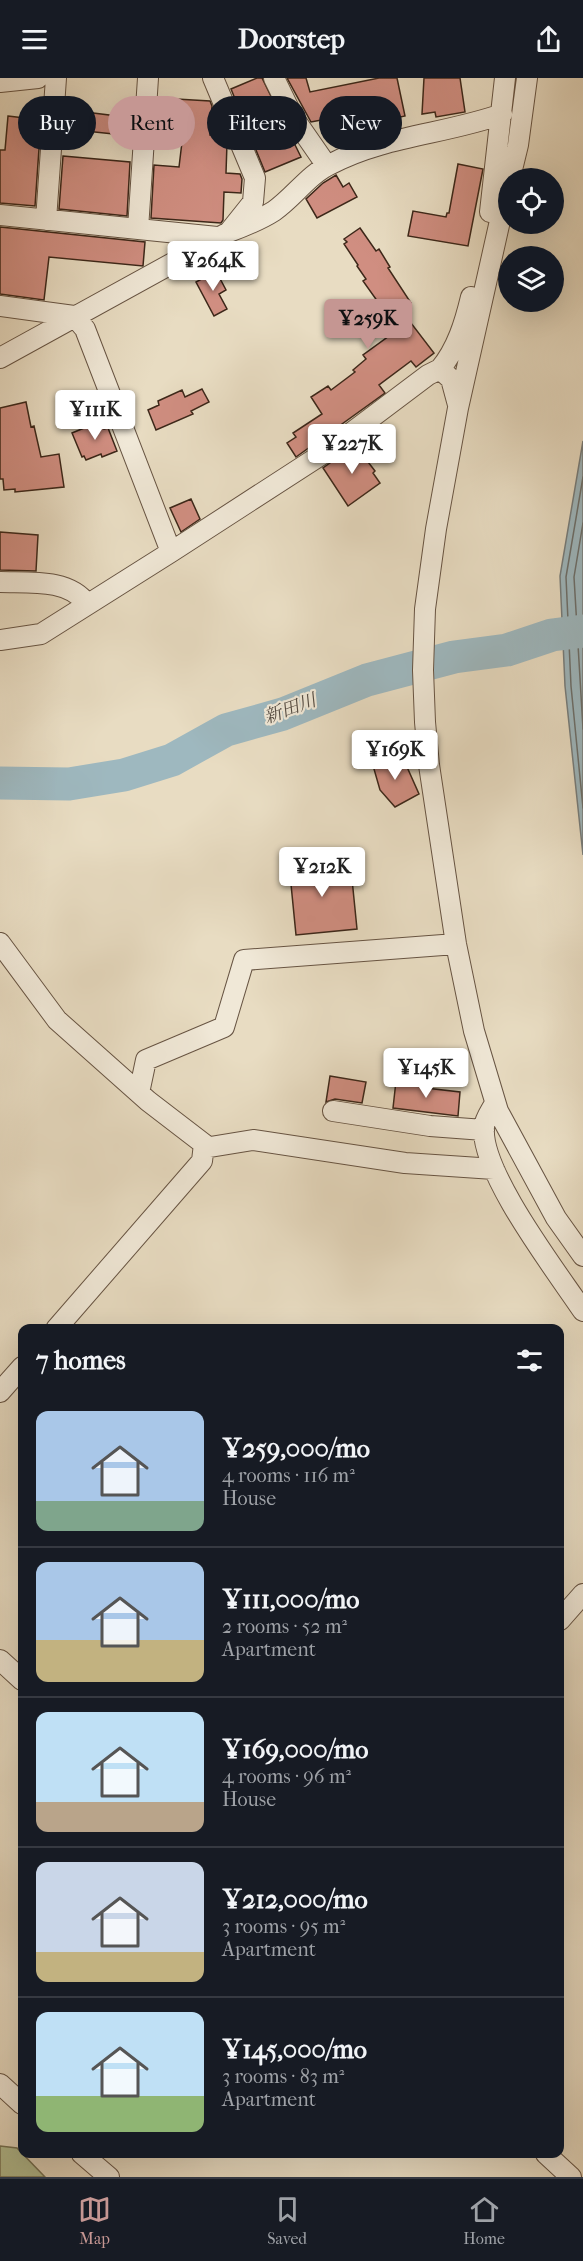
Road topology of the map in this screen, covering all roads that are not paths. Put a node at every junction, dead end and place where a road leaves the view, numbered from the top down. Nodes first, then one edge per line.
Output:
1 (38, 78) edge
2 (56, 78) edge
3 (148, 78) edge
4 (213, 78) edge
5 (274, 78) edge
6 (505, 78) edge
7 (527, 78) edge
8 (0, 82) edge
9 (502, 114) junction
10 (327, 166) junction
11 (512, 168) edge
12 (0, 215) edge
13 (46, 219) junction
14 (138, 229) junction
15 (498, 230) edge
16 (223, 235) junction
17 (0, 306) edge
18 (74, 316) junction
19 (0, 358) edge
20 (440, 369) junction
21 (458, 408) junction
22 (171, 552) junction
23 (0, 582) edge
24 (87, 604) junction
25 (0, 640) edge
26 (0, 943) edge
27 (456, 944) junction
28 (139, 1094) junction
29 (495, 1103) junction
30 (333, 1111) dead end
31 (484, 1130) junction
32 (204, 1148) junction
33 (494, 1169) junction
34 (583, 1256) edge
35 (583, 1311) edge
36 (60, 1324) edge
37 (18, 1372) edge
38 (0, 1392) edge
39 (583, 1594) edge
40 (564, 1615) edge
41 (0, 1660) edge
42 (18, 1676) edge
43 (0, 2084) edge
44 (18, 2100) edge
45 (87, 2158) edge
46 (550, 2158) edge
47 (109, 2177) edge
48 (571, 2177) edge

1 - 8 street
2 - 13 street
3 - 14 street
4 - 16 street
5 - 10 street
6 - 9 street
7 - 11 street
9 - 10 street
9 - 20 street
10 - 16 street
12 - 13 street
13 - 14 street
14 - 16 street
15 - 21 street
16 - 18 street
17 - 18 street
18 - 19 street
18 - 22 street
20 - 21 street
20 - 22 street
21 - 27 street
22 - 24 street
23 - 24 street
24 - 25 street
26 - 28 street
27 - 28 street
27 - 29 street
28 - 32 street
29 - 31 street
29 - 34 street
30 - 31 street
31 - 33 street
32 - 33 street
32 - 36 street
33 - 35 street
37 - 38 street
39 - 40 street
41 - 42 street
43 - 44 street
45 - 47 street
46 - 48 street

